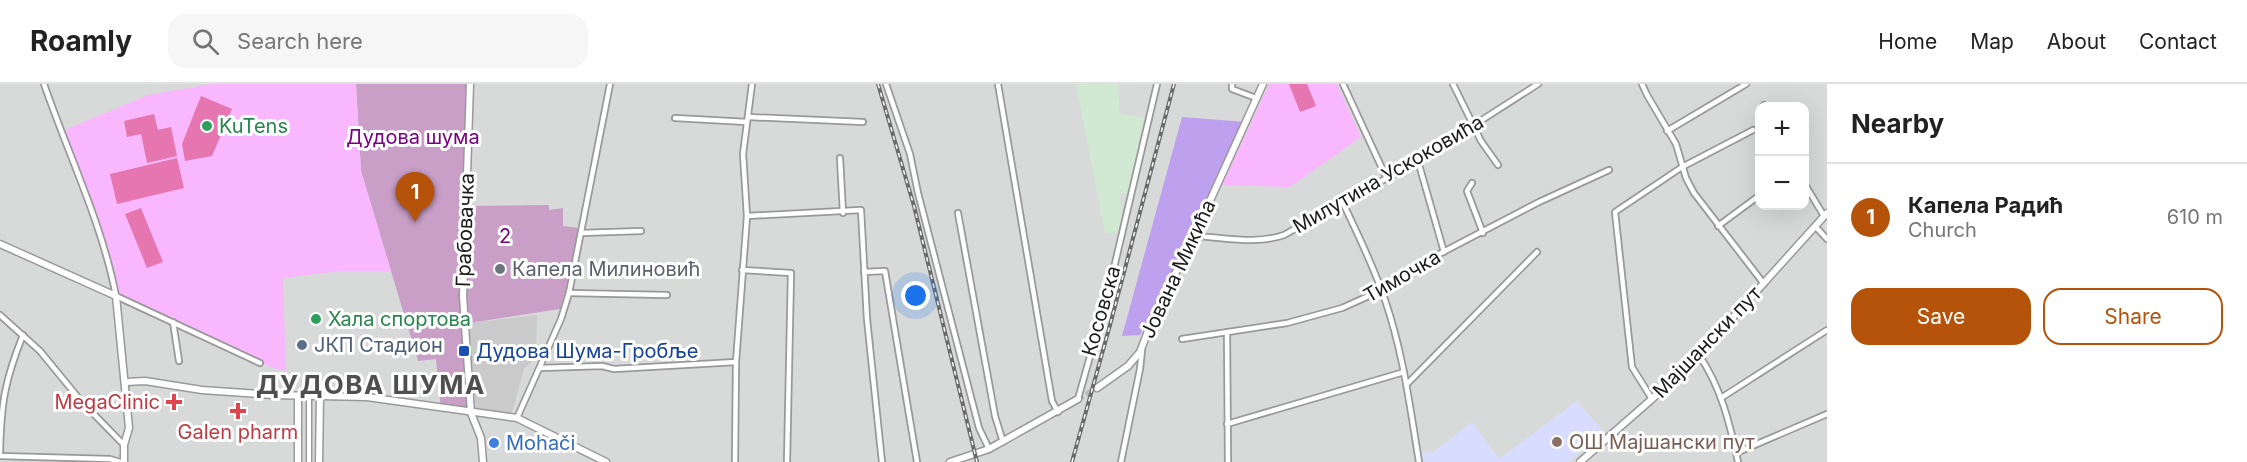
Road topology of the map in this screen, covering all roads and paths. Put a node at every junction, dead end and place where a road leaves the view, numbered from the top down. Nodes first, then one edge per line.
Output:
1 (44, 84) edge
2 (470, 84) edge
3 (610, 84) edge
4 (752, 84) edge
5 (886, 84) edge
6 (999, 84) edge
7 (1157, 84) edge
8 (1232, 84) edge
9 (1263, 84) edge
10 (1343, 84) edge
11 (1453, 84) edge
12 (1538, 84) edge
13 (1642, 84) edge
14 (1746, 84) edge
15 (1256, 98) junction
16 (675, 118) dead end
17 (748, 119) junction
18 (863, 122) dead end
19 (1473, 125) junction
20 (1753, 130) dead end
21 (1667, 131) junction
22 (840, 158) dead end
23 (1418, 161) junction
24 (1498, 165) dead end
25 (1682, 167) junction
26 (1609, 170) dead end
27 (1387, 179) junction
28 (1472, 183) dead end
29 (1809, 190) edge
30 (1755, 199) edge
31 (1343, 203) junction
32 (843, 213) junction
33 (958, 213) dead end
34 (1826, 215) edge
35 (747, 216) junction
36 (1718, 226) junction
37 (1815, 226) junction
38 (641, 231) dead end
39 (581, 233) junction
40 (1483, 233) junction
41 (1194, 236) junction
42 (1827, 239) edge
43 (0, 244) edge
44 (1444, 252) junction
45 (1537, 252) dead end
46 (742, 270) junction
47 (864, 272) junction
48 (1764, 284) junction
49 (1382, 290) junction
50 (569, 293) junction
51 (667, 295) dead end
52 (116, 297) junction
53 (0, 315) edge
54 (173, 322) junction
55 (1827, 330) edge
56 (1227, 332) junction
57 (23, 335) junction
58 (1182, 339) dead end
59 (1142, 346) junction
60 (1698, 355) junction
61 (180, 361) dead end
62 (736, 362) junction
63 (260, 363) dead end
64 (1128, 366) junction
65 (540, 368) junction
66 (1140, 369) junction
67 (1404, 372) junction
68 (126, 382) junction
69 (1407, 384) junction
70 (1097, 388) tunnel mouth
71 (298, 396) junction
72 (309, 396) junction
73 (320, 396) junction
74 (1721, 398) junction
75 (1078, 399) joint
76 (1652, 399) junction
77 (1058, 412) junction
78 (471, 413) junction
79 (1827, 414) edge
80 (517, 418) junction
81 (1227, 424) junction
82 (1003, 442) junction
83 (124, 445) junction
84 (989, 449) junction
85 (1736, 453) junction
86 (0, 454) edge
87 (122, 462) edge
88 (298, 462) edge
89 (309, 462) edge
90 (319, 462) edge
91 (483, 462) edge
92 (606, 462) edge
93 (735, 462) edge
94 (787, 462) edge
95 (882, 462) edge
96 (917, 462) edge
97 (950, 462) edge
98 (1121, 462) edge
99 (1228, 462) edge
100 (1419, 462) edge
101 (1580, 462) edge
102 (1738, 462) edge

1 - 52 street
2 - 78 street, Грабовачка
3 - 39 street
4 - 17 street
5 - 84 street
6 - 77 street
7 - 75 street, Косовска
8 - 15 street
9 - 15 street, Јована Микића
10 - 27 street
11 - 19 street
12 - 19 street, Милутина Ускоковића
13 - 21 street
14 - 21 street
15 - 41 street, Јована Микића
16 - 17 street
17 - 18 street
17 - 35 street
19 - 23 street, Милутина Ускоковића
19 - 24 street
20 - 25 street
21 - 25 street
22 - 32 street
23 - 27 street, Милутина Ускоковића
23 - 44 street
25 - 36 street
25 - 76 street
26 - 40 street, Тимочка
27 - 31 street, Милутина Ускоковића
28 - 40 street
29 - 34 street
30 - 36 street
31 - 41 street, Милутина Ускоковића
31 - 49 street
32 - 35 street
32 - 47 street
33 - 82 street
34 - 37 street, Мајшански пут
35 - 46 street
36 - 48 street
37 - 42 street
37 - 48 street, Мајшански пут
38 - 39 street
39 - 50 street
40 - 44 street, Тимочка
41 - 59 street, Јована Микића
43 - 52 street
44 - 49 street, Тимочка
45 - 69 street
46 - 62 street
46 - 94 street
47 - 95 street
47 - 96 street
48 - 60 street, Мајшански пут
49 - 56 street, Тимочка
49 - 67 street
50 - 51 street
50 - 65 street
52 - 54 street
52 - 68 street
53 - 57 street
54 - 61 street
54 - 63 street
55 - 74 street
56 - 58 street, Тимочка
56 - 81 street
57 - 83 street
57 - 86 street
59 - 64 street, Косовска
59 - 66 street, Јована Микића
60 - 74 street
60 - 76 street, Мајшански пут
62 - 65 street
62 - 93 street
64 - 66 street
64 - 70 street, Косовска
65 - 80 street
66 - 98 street, Јована Микића
67 - 69 street
67 - 81 street
68 - 71 street
68 - 83 street
69 - 100 street
71 - 72 street
71 - 88 street
72 - 73 street
72 - 89 street
73 - 78 street
73 - 90 street
74 - 85 street
75 - 77 street, Косовска
76 - 101 street, Мајшански пут
77 - 82 street, Косовска
78 - 80 street
78 - 91 street, Грабовачка
79 - 85 street
80 - 92 street
81 - 99 street
82 - 84 street, Косовска
83 - 87 street
84 - 97 street, Косовска
85 - 102 street
86 - 87 street

